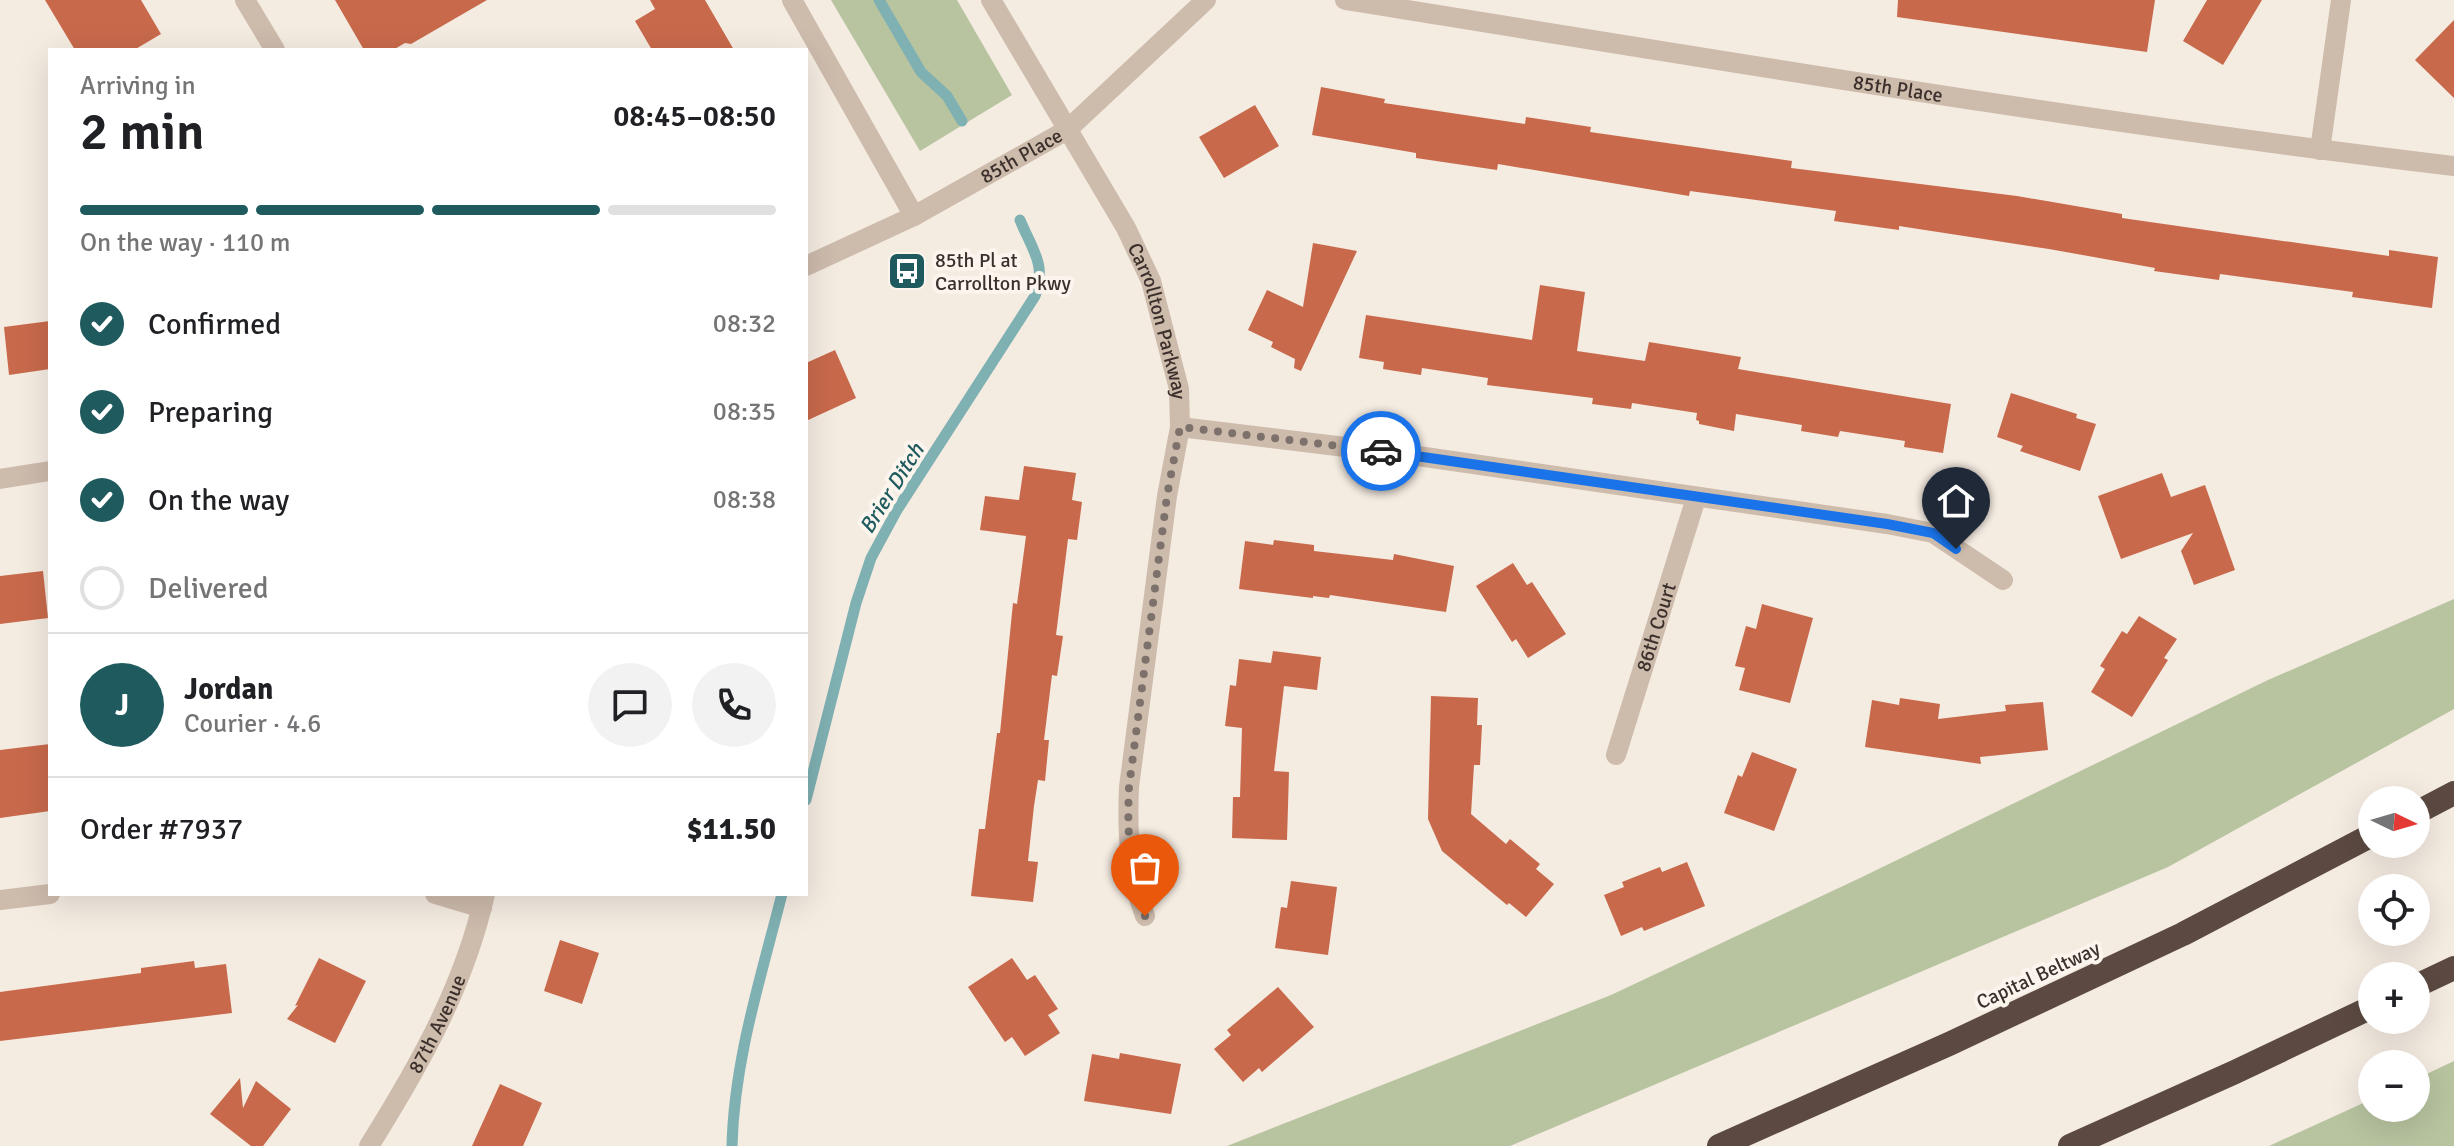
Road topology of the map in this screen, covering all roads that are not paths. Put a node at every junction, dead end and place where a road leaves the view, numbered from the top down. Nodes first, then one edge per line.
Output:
1 (245, 0) edge
2 (792, 0) edge
3 (991, 0) edge
4 (1206, 0) edge
5 (1345, 0) edge
6 (2341, 0) edge
7 (274, 48) edge
8 (1067, 130) junction
9 (2320, 150) junction
10 (2454, 166) edge
11 (914, 216) junction
12 (808, 265) edge
13 (1180, 427) junction
14 (48, 471) edge
15 (0, 479) edge
16 (1696, 498) junction
17 (2003, 580) dead end
18 (1616, 755) dead end
19 (2454, 793) edge
20 (2430, 806) edge
21 (2358, 842) edge
22 (48, 894) edge
23 (449, 896) edge
24 (0, 900) edge
25 (484, 901) edge
26 (1145, 916) dead end
27 (2454, 968) edge
28 (2430, 979) edge
29 (2358, 1014) edge
30 (369, 1146) edge
31 (1719, 1146) edge
32 (2070, 1146) edge

1 - 7 street
2 - 11 street
3 - 8 street, Carrollton Parkway
4 - 8 street, 85th Place
5 - 9 street, 85th Place
6 - 9 street
8 - 11 street, 85th Place
8 - 13 street, Carrollton Parkway
9 - 10 street, 85th Place
11 - 12 street, 85th Place
13 - 16 street
13 - 26 street, Carrollton Parkway
14 - 15 street
16 - 17 street
16 - 18 street, 86th Court
19 - 20 highway
21 - 31 highway, Capital Beltway
22 - 24 street
23 - 25 street
25 - 30 street, 87th Avenue
27 - 28 highway
29 - 32 highway

